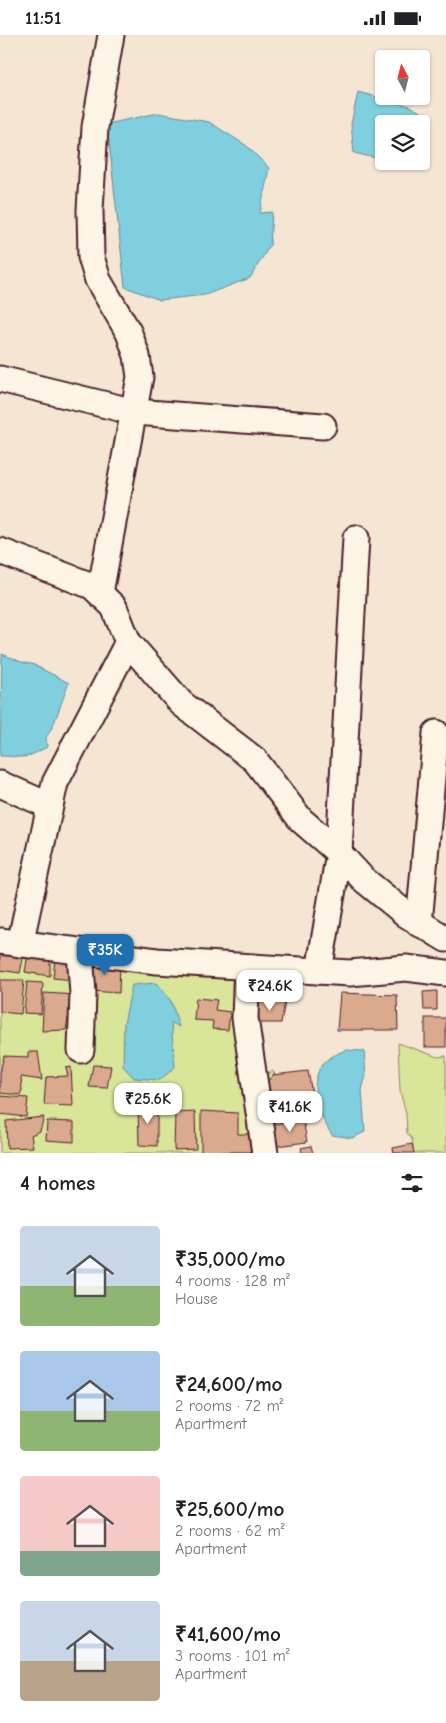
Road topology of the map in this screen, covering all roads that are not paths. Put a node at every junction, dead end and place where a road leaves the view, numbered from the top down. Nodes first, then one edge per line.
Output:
1 (111, 35) edge
2 (0, 379) edge
3 (135, 412) junction
4 (323, 426) dead end
5 (356, 538) dead end
6 (0, 551) edge
7 (100, 593) junction
8 (128, 642) junction
9 (436, 733) dead end
10 (0, 784) edge
11 (50, 806) junction
12 (339, 853) junction
13 (419, 924) junction
14 (446, 939) edge
15 (10, 942) edge
16 (80, 952) junction
17 (247, 967) junction
18 (319, 971) junction
19 (446, 973) edge
20 (81, 1050) dead end
21 (265, 1153) edge

1 - 3 street
2 - 3 street
3 - 4 street
3 - 7 street
5 - 12 street
6 - 7 street
7 - 8 street
8 - 11 street
8 - 12 street
9 - 13 street
10 - 11 street
11 - 15 street
12 - 13 street
12 - 18 street
13 - 14 street
15 - 16 street
16 - 17 street
16 - 20 street
17 - 18 street
17 - 21 street
18 - 19 street

